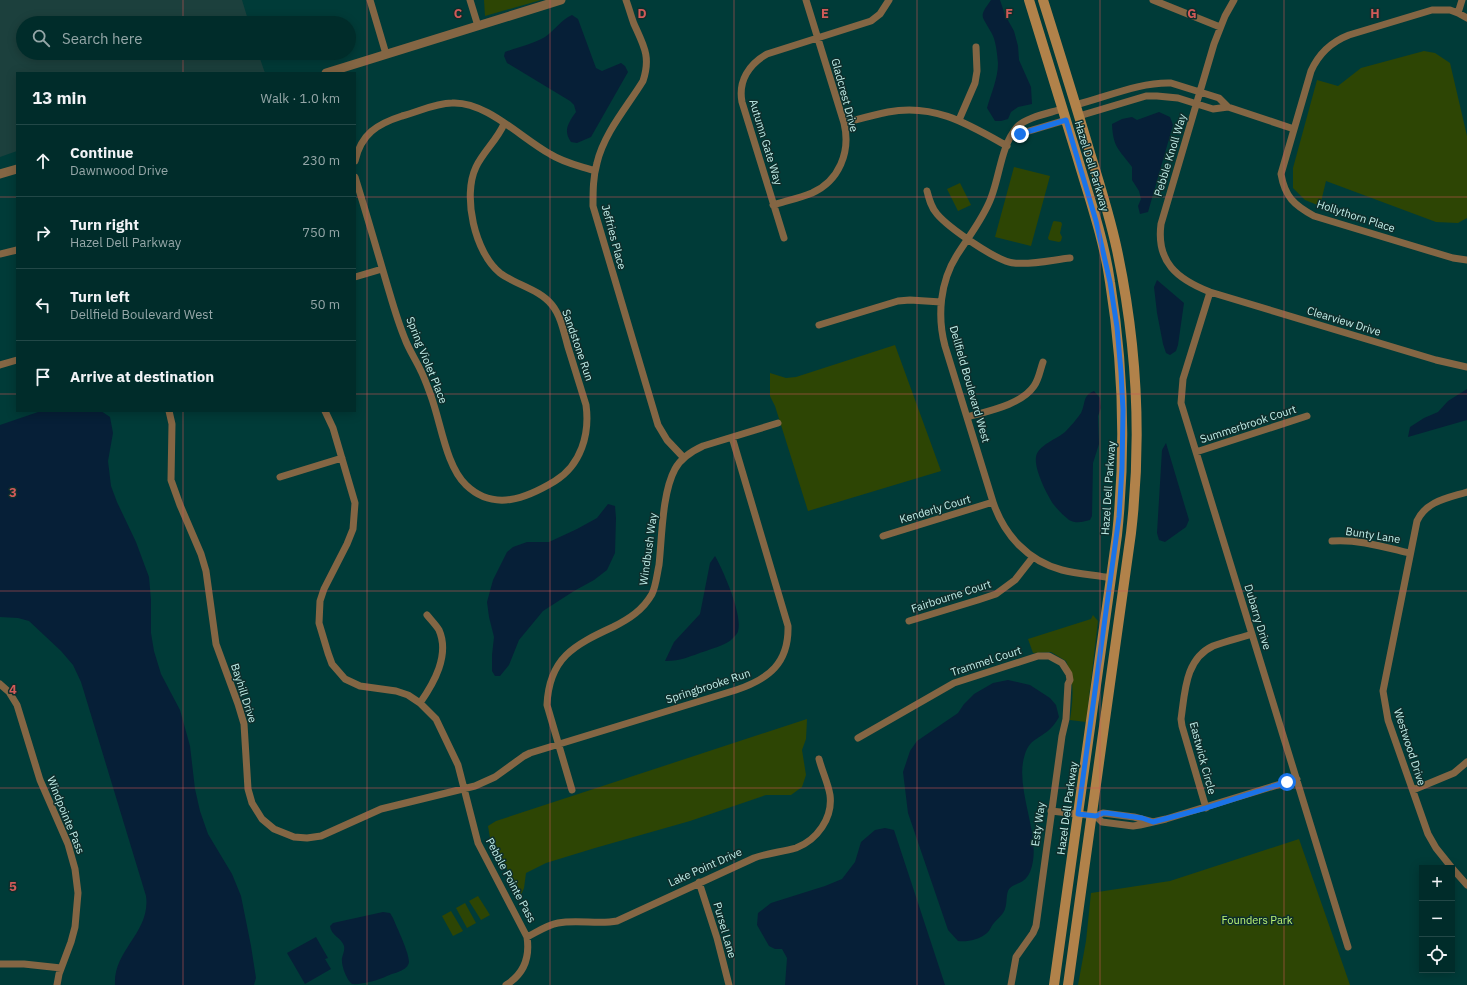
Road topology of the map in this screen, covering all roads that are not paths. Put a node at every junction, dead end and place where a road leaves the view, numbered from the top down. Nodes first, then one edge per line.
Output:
1 (370, 0) edge
2 (470, 0) edge
3 (561, 0) edge
4 (626, 0) edge
5 (806, 0) edge
6 (889, 0) edge
7 (1029, 0) edge
8 (1043, 0) edge
9 (1153, 0) edge
10 (1234, 0) edge
11 (1462, 0) edge
12 (1458, 13) junction
13 (1467, 18) edge
14 (478, 26) junction
15 (1220, 27) junction
16 (818, 38) junction
17 (976, 47) dead end
18 (386, 54) junction
19 (329, 72) edge
20 (1200, 92) junction
21 (1076, 105) junction
22 (1196, 105) junction
23 (1228, 107) junction
24 (1062, 109) junction
25 (1079, 116) junction
26 (959, 120) junction
27 (1066, 120) junction
28 (844, 123) junction
29 (504, 124) junction
30 (1294, 129) junction
31 (1012, 136) junction
32 (1006, 146) junction
33 (356, 156) edge
34 (16, 169) edge
35 (595, 171) junction
36 (0, 174) edge
37 (356, 180) edge
38 (927, 191) dead end
39 (773, 205) junction
40 (784, 238) dead end
41 (968, 238) junction
42 (16, 250) edge
43 (0, 254) edge
44 (1070, 258) dead end
45 (1467, 260) edge
46 (382, 269) junction
47 (356, 277) edge
48 (1213, 293) junction
49 (941, 302) junction
50 (819, 325) dead end
51 (16, 360) edge
52 (1043, 362) dead end
53 (0, 365) edge
54 (1467, 367) edge
55 (169, 412) edge
56 (325, 412) edge
57 (1307, 416) dead end
58 (967, 417) junction
59 (778, 423) dead end
60 (732, 437) junction
61 (1196, 452) junction
62 (342, 458) junction
63 (684, 458) junction
64 (280, 477) dead end
65 (1467, 492) edge
66 (527, 496) joint
67 (993, 502) junction
68 (883, 536) dead end
69 (1332, 541) dead end
70 (1409, 553) junction
71 (1033, 557) junction
72 (1111, 578) junction
73 (427, 616) dead end
74 (908, 621) dead end
75 (1252, 634) junction
76 (1062, 663) joint
77 (0, 684) edge
78 (420, 703) junction
79 (858, 738) dead end
80 (558, 744) junction
81 (819, 759) dead end
82 (1467, 762) edge
83 (1297, 779) junction
84 (464, 788) junction
85 (572, 790) dead end
86 (1413, 790) junction
87 (1206, 808) junction
88 (1051, 811) junction
89 (1078, 814) junction
90 (1094, 816) junction
91 (1450, 865) edge
92 (1455, 871) edge
93 (699, 882) junction
94 (1467, 885) edge
95 (527, 937) junction
96 (1348, 947) dead end
97 (0, 964) edge
98 (61, 968) junction
99 (57, 985) edge
100 (506, 985) edge
101 (729, 985) edge
102 (1011, 985) edge
103 (1054, 985) edge
104 (1068, 985) edge

1 - 18 street
2 - 14 street
3 - 14 street
4 - 35 street, Jeffries Place
5 - 16 street, Gladcrest Drive
6 - 16 street, Autumn Gate Way
7 - 24 main road, Hazel Dell Parkway
8 - 21 main road, Hazel Dell Parkway
9 - 15 street
10 - 15 street, Pebble Knoll Way
11 - 12 street
12 - 13 street, Hollythorn Place
12 - 30 street, Hollythorn Place
14 - 18 street
15 - 20 street, Pebble Knoll Way
16 - 28 street, Gladcrest Drive
16 - 39 street, Autumn Gate Way
17 - 26 street
18 - 19 street
20 - 21 street
20 - 22 street, Pebble Knoll Way
20 - 23 street
21 - 25 main road, Hazel Dell Parkway
22 - 23 street
22 - 25 street
22 - 48 street, Pebble Knoll Way
23 - 30 street
24 - 27 main road, Hazel Dell Parkway
24 - 31 street, Dellfield Boulevard West
25 - 90 main road, Hazel Dell Parkway
26 - 28 street
26 - 32 street
27 - 31 street
27 - 72 main road, Hazel Dell Parkway
28 - 39 street, Gladcrest Drive
29 - 33 street
29 - 35 street
29 - 66 street, Sandstone Run
30 - 45 street, Hollythorn Place
31 - 32 street, Dellfield Boulevard West
32 - 41 street, Dellfield Boulevard West
34 - 36 street
35 - 63 street, Jeffries Place
37 - 46 street, Spring Violet Place
38 - 41 street
39 - 40 street, Autumn Gate Way
41 - 44 street
41 - 49 street, Dellfield Boulevard West
42 - 43 street
46 - 47 street
46 - 66 street, Spring Violet Place
48 - 54 street, Clearview Drive
48 - 61 street, Dubarry Drive
49 - 50 street
49 - 58 street, Dellfield Boulevard West
51 - 53 street
52 - 58 street
55 - 84 street, Bayhill Drive
56 - 62 street, Pebble Pointe Pass
57 - 61 street, Summerbrook Court
58 - 67 street, Dellfield Boulevard West
59 - 60 street, Windbush Way
60 - 63 street, Windbush Way
60 - 80 street, Springbrooke Run
61 - 75 street, Dubarry Drive
62 - 64 street
62 - 78 street, Pebble Pointe Pass
63 - 80 street, Windbush Way
65 - 70 street, Westwood Drive
67 - 68 street, Kenderly Court
67 - 71 street, Dellfield Boulevard West
69 - 70 street, Bunty Lane
70 - 86 street, Westwood Drive
71 - 72 street, Dellfield Boulevard West
71 - 74 street, Fairbourne Court
72 - 89 main road, Hazel Dell Parkway
73 - 78 street
75 - 83 street, Dubarry Drive
75 - 87 street, Eastwick Circle
76 - 79 street, Trammel Court
76 - 88 street, Esty Way
77 - 98 street, Windpointe Pass
78 - 84 street, Pebble Pointe Pass
80 - 84 street, Springbrooke Run
80 - 85 street, Windbush Way
81 - 93 street, Lake Point Drive
82 - 86 street
83 - 87 street
83 - 96 street, Dubarry Drive
84 - 95 street, Pebble Pointe Pass
86 - 91 street, Westwood Drive
87 - 90 street
88 - 89 street
88 - 102 street, Esty Way
89 - 90 street
89 - 103 main road, Hazel Dell Parkway
90 - 104 main road, Hazel Dell Parkway
92 - 94 street, Westwood Drive
93 - 95 street, Lake Point Drive
93 - 101 street, Pursel Lane
95 - 100 street, Pebble Pointe Pass
97 - 98 street
98 - 99 street, Windpointe Pass

